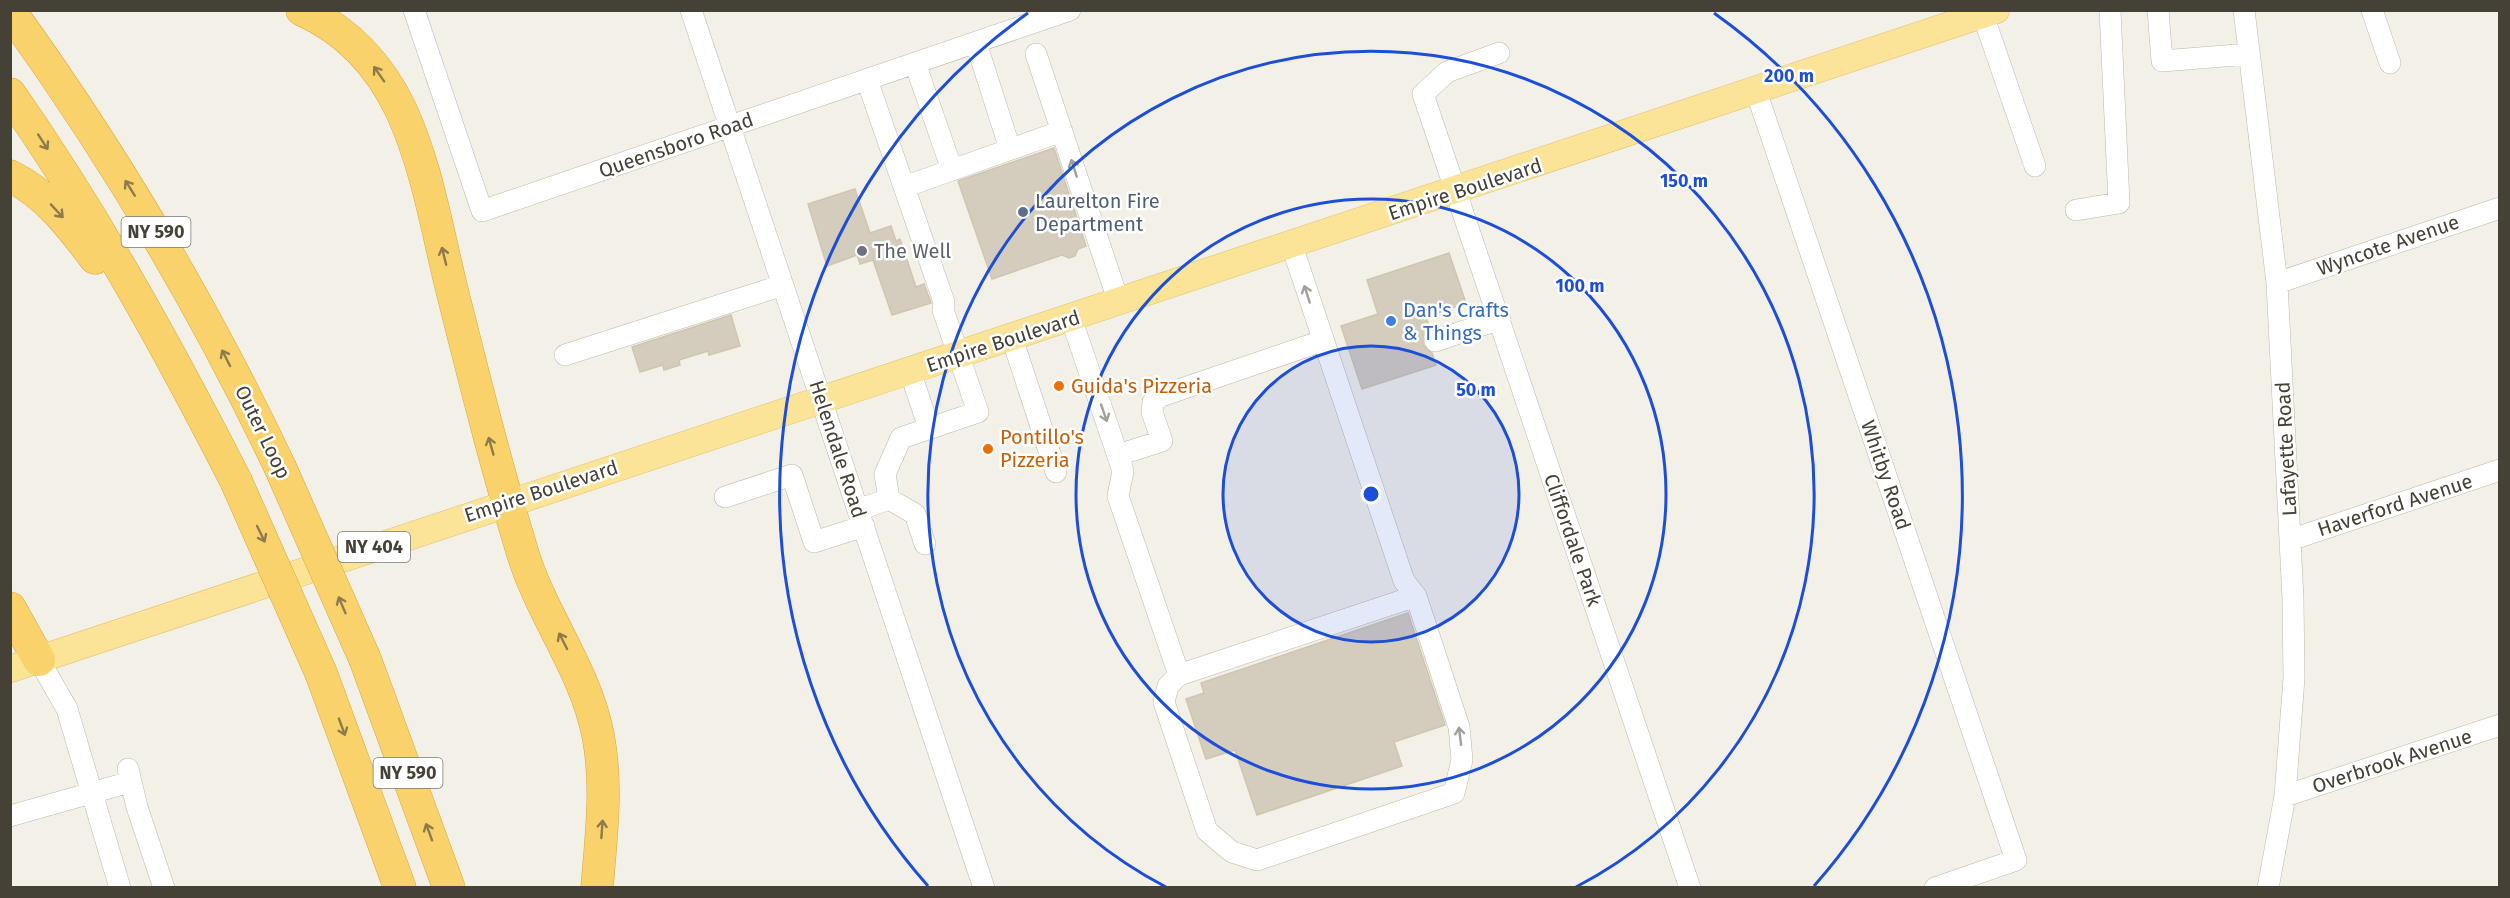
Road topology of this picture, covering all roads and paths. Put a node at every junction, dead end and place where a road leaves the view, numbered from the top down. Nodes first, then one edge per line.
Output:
1 (302, 10) edge
2 (414, 10) edge
3 (691, 10) edge
4 (1070, 10) edge
5 (2110, 10) edge
6 (2158, 10) edge
7 (2244, 10) edge
8 (2372, 10) edge
9 (10, 11) edge
10 (1981, 13) edge
11 (976, 43) junction
12 (1499, 52) dead end
13 (1036, 54) dead end
14 (2249, 54) junction
15 (915, 63) junction
16 (2390, 63) dead end
17 (867, 80) junction
18 (1756, 91) junction
19 (10, 94) edge
20 (730, 127) junction
21 (1062, 131) junction
22 (1010, 150) junction
23 (2035, 166) dead end
24 (952, 170) junction
25 (10, 176) edge
26 (904, 186) junction
27 (1457, 192) junction
28 (2499, 208) edge
29 (2076, 210) dead end
30 (1292, 246) junction
31 (2277, 283) junction
32 (783, 285) junction
33 (1119, 303) junction
34 (1071, 318) junction
35 (1500, 319) junction
36 (1012, 338) junction
37 (1435, 340) dead end
38 (1322, 341) junction
39 (565, 355) dead end
40 (959, 355) junction
41 (910, 371) junction
42 (822, 400) junction
43 (929, 428) junction
44 (1118, 455) junction
45 (2499, 470) edge
46 (1056, 472) dead end
47 (236, 481) junction
48 (725, 497) dead end
49 (889, 500) junction
50 (508, 502) junction
51 (861, 518) junction
52 (2290, 540) junction
53 (925, 544) dead end
54 (1416, 596) junction
55 (10, 608) edge
56 (25, 664) edge
57 (1179, 675) junction
58 (2499, 725) edge
59 (93, 793) junction
60 (2285, 796) junction
61 (10, 816) edge
62 (120, 888) edge
63 (164, 888) edge
64 (400, 888) edge
65 (449, 888) edge
66 (597, 888) edge
67 (984, 888) edge
68 (1690, 888) edge
69 (1935, 888) edge
70 (2268, 888) edge

50 -> 1 highway
2 - 20 street, Queensboro Road
3 - 20 street, Helendale Road
4 - 11 street, Queensboro Road
5 - 29 street
6 - 14 street
7 - 14 street, Lafayette Road
8 - 16 street
65 -> 9 highway, Outer Loop / NY 590, bridge
10 - 18 main road, Empire Boulevard
10 - 23 street
11 - 15 street, Queensboro Road
11 - 22 street
12 - 27 street, Cliffordale Park
13 - 21 street
14 - 31 street, Lafayette Road
15 - 17 street, Queensboro Road
15 - 24 street
17 - 20 street, Queensboro Road
17 - 26 street
18 - 27 main road, Empire Boulevard
18 - 69 street, Whitby Road
19 -> 47 highway, NY 590
20 - 32 street, Helendale Road
21 - 22 street
33 -> 21 street
22 - 24 street
24 - 26 street
25 -> 47 highway
26 - 40 street
27 - 30 main road, Empire Boulevard
27 - 35 street, Cliffordale Park
28 - 31 street, Wyncote Avenue
30 - 33 main road, Empire Boulevard
38 -> 30 street
31 - 52 street, Lafayette Road
32 - 39 street
32 - 42 street, Helendale Road
33 - 34 main road, Empire Boulevard
34 - 36 main road, Empire Boulevard
34 -> 44 street
35 - 37 street
35 - 68 street, Cliffordale Park
36 - 40 main road, Empire Boulevard
36 - 46 street
38 - 44 street
38 - 54 street
40 - 41 main road, Empire Boulevard
40 - 43 street
41 - 42 main road, Empire Boulevard
41 - 43 street
42 - 50 main road, Empire Boulevard
42 - 51 street, Helendale Road
43 - 49 street
44 - 57 street
45 - 52 street, Haverford Avenue
47 -> 64 highway, NY 590, bridge
48 - 51 street
49 - 51 street
49 - 53 street
50 - 56 main road, Empire Boulevard / NY 404
66 -> 50 highway
51 - 67 street, Helendale Road
52 - 60 street, Lafayette Road
54 - 57 street
57 -> 54 street
55 - 56 highway
56 - 59 street
58 - 60 street, Overbrook Avenue
59 - 61 street
59 - 62 street
59 - 63 street
60 - 70 street, Lafayette Road

